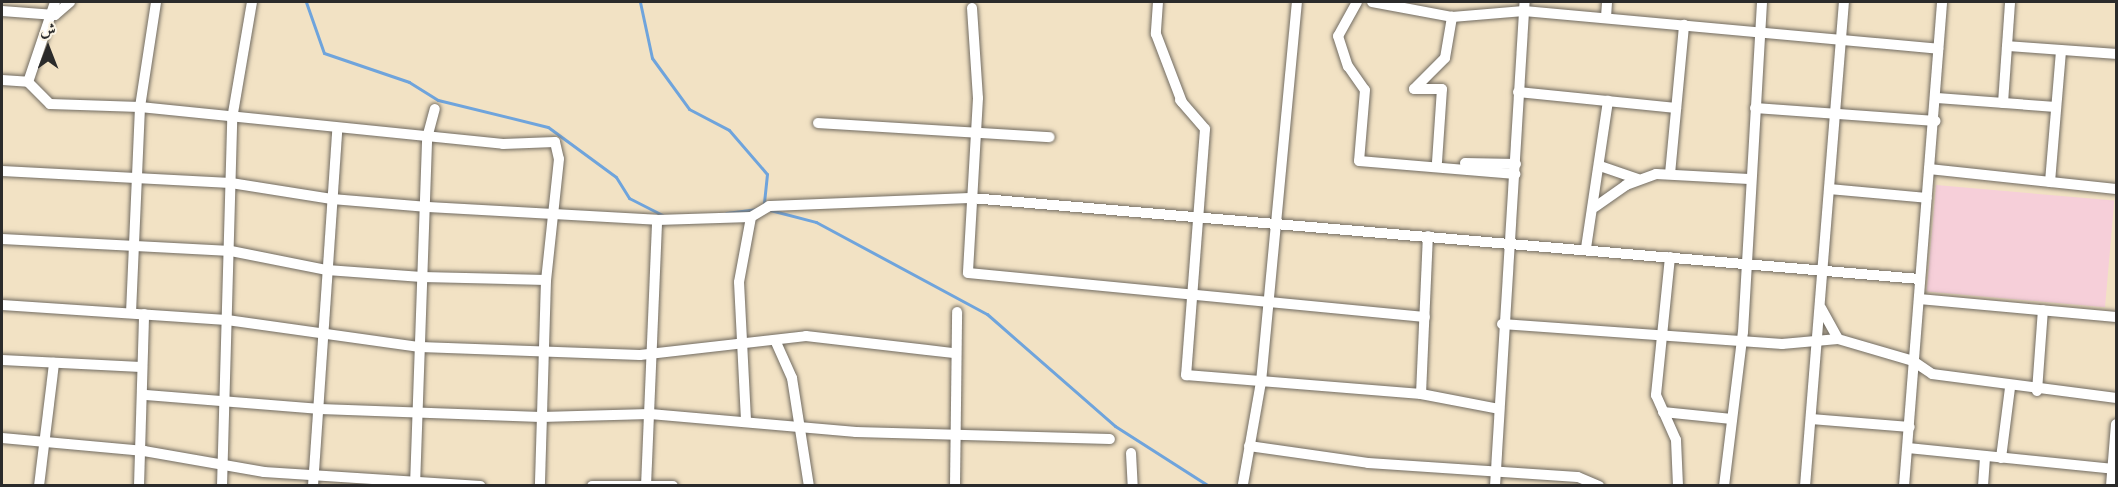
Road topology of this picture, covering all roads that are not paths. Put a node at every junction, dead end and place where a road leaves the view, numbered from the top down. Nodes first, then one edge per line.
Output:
1 (55, 2) edge
2 (70, 2) edge
3 (156, 2) edge
4 (252, 2) edge
5 (1158, 2) edge
6 (1297, 2) edge
7 (1357, 2) edge
8 (1372, 2) edge
9 (1607, 2) edge
10 (1762, 2) edge
11 (1844, 2) edge
12 (1942, 2) edge
13 (2010, 2) edge
14 (1525, 6) edge
15 (972, 8) dead end
16 (2, 11) edge
17 (55, 15) junction
18 (1452, 17) junction
19 (1606, 17) junction
20 (1684, 25) junction
21 (1760, 31) junction
22 (1839, 40) junction
23 (2007, 46) junction
24 (1938, 49) junction
25 (2061, 50) junction
26 (2116, 54) edge
27 (2, 80) edge
28 (28, 82) junction
29 (1518, 92) junction
30 (1937, 98) junction
31 (1608, 101) junction
32 (2003, 103) junction
33 (140, 107) junction
34 (2056, 107) junction
35 (1676, 108) junction
36 (1755, 108) junction
37 (435, 109) dead end
38 (1834, 113) junction
39 (232, 119) junction
40 (1936, 121) junction
41 (818, 123) dead end
42 (337, 130) junction
43 (974, 132) junction
44 (1050, 137) dead end
45 (427, 138) junction
46 (1359, 161) junction
47 (1437, 162) junction
48 (1600, 166) junction
49 (1515, 169) junction
50 (1929, 169) junction
51 (2, 171) edge
52 (1670, 174) junction
53 (138, 178) junction
54 (1638, 179) junction
55 (1749, 179) junction
56 (2050, 182) junction
57 (231, 183) junction
58 (1829, 189) junction
59 (2116, 189) edge
60 (971, 198) junction
61 (1927, 198) junction
62 (332, 200) junction
63 (428, 207) junction
64 (1595, 207) junction
65 (556, 214) junction
66 (751, 217) junction
67 (657, 220) junction
68 (1202, 222) junction
69 (1276, 227) junction
70 (1428, 236) junction
71 (2, 239) edge
72 (1509, 242) junction
73 (136, 244) junction
74 (1586, 248) junction
75 (231, 250) junction
76 (1670, 257) junction
77 (1746, 262) junction
78 (327, 270) junction
79 (1822, 273) junction
80 (422, 278) junction
81 (1920, 279) junction
82 (546, 280) junction
83 (1190, 296) junction
84 (1919, 299) junction
85 (1268, 300) junction
86 (2, 305) edge
87 (1820, 307) junction
88 (2043, 310) junction
89 (957, 312) dead end
90 (131, 313) junction
91 (144, 314) junction
92 (1425, 317) junction
93 (2116, 317) edge
94 (228, 320) junction
95 (1502, 324) junction
96 (1665, 335) junction
97 (322, 337) junction
98 (1818, 339) junction
99 (1838, 339) junction
100 (775, 340) junction
101 (1741, 341) junction
102 (742, 345) junction
103 (420, 346) junction
104 (542, 350) junction
105 (954, 353) junction
106 (653, 354) junction
107 (2, 360) edge
108 (1913, 361) junction
109 (54, 363) junction
110 (141, 367) junction
111 (1261, 382) junction
112 (2010, 388) junction
113 (2037, 391) junction
114 (1421, 394) junction
115 (146, 395) junction
116 (2116, 398) edge
117 (222, 403) junction
118 (320, 409) junction
119 (1498, 409) junction
120 (417, 412) junction
121 (1662, 412) junction
122 (650, 414) junction
123 (541, 417) junction
124 (1811, 418) junction
125 (1732, 419) junction
126 (747, 420) junction
127 (799, 423) junction
128 (2116, 424) edge
129 (1910, 427) junction
130 (953, 435) junction
131 (2, 438) edge
132 (1110, 439) dead end
133 (45, 440) junction
134 (1249, 446) junction
135 (1908, 448) junction
136 (144, 451) junction
137 (1131, 453) dead end
138 (1985, 456) junction
139 (2001, 458) junction
140 (223, 466) junction
141 (2114, 468) edge
142 (1496, 473) junction
143 (313, 481) edge
144 (415, 484) edge
145 (646, 484) edge
146 (1243, 484) dead end
147 (39, 486) edge
148 (139, 486) edge
149 (222, 486) edge
150 (481, 486) edge
151 (540, 486) edge
152 (592, 486) edge
153 (673, 486) edge
154 (809, 486) edge
155 (955, 486) edge
156 (1133, 486) edge
157 (1495, 486) edge
158 (1599, 486) edge
159 (1678, 486) edge
160 (1724, 486) edge
161 (1805, 486) edge
162 (1904, 486) edge
163 (1983, 486) edge
164 (2110, 486) edge

1 - 17 street
2 - 17 street
3 - 33 street
4 - 39 street
5 - 68 street
6 - 69 street
7 - 46 street
8 - 18 street
9 - 19 street
10 - 21 street
11 - 22 street
12 - 24 street
13 - 23 street
14 - 18 street
14 - 19 street
14 - 29 street
15 - 43 street
16 - 17 street
17 - 28 street
18 - 47 street
19 - 20 street
20 - 21 street
20 - 35 street
21 - 22 street
21 - 36 street
22 - 24 street
22 - 38 street
23 - 25 street
23 - 32 street
24 - 30 street
25 - 26 street
25 - 34 street
27 - 28 street
28 - 33 street
29 - 31 street
29 - 49 street
30 - 32 street
30 - 40 street
31 - 35 street
31 - 48 street
32 - 34 street
33 - 39 street
33 - 53 street
34 - 56 street
35 - 52 street
36 - 38 street
36 - 55 street
37 - 45 street
38 - 40 street
38 - 58 street
39 - 42 street
39 - 57 street
40 - 50 street
41 - 43 street
42 - 45 street
42 - 62 street
43 - 44 street
43 - 60 street
45 - 63 street
45 - 65 street
46 - 47 street
46 - 49 street
47 - 49 street
48 - 54 street
48 - 64 street
49 - 72 street
50 - 56 street
50 - 61 street
51 - 53 street
52 - 54 street
52 - 55 street
53 - 57 street
53 - 73 street
54 - 64 street
55 - 77 street
56 - 59 street
57 - 62 street
57 - 75 street
58 - 61 street
58 - 79 street
60 - 66 street
60 - 68 street
60 - 83 street
61 - 81 street
62 - 63 street
62 - 78 street
63 - 65 street
63 - 80 street
64 - 74 street
65 - 67 street
65 - 82 street
66 - 67 street
66 - 102 street
67 - 106 street
68 - 69 street
68 - 83 street
69 - 70 street
69 - 85 street
70 - 72 street
70 - 92 street
71 - 73 street
72 - 74 street
72 - 95 street
73 - 75 street
73 - 90 street
74 - 76 street
75 - 78 street
75 - 94 street
76 - 77 street
76 - 96 street
77 - 79 street
77 - 101 street
78 - 80 street
78 - 97 street
79 - 81 street
79 - 87 street
80 - 82 street
80 - 103 street
81 - 84 street
82 - 104 street
83 - 85 street
83 - 111 street
84 - 88 street
84 - 108 street
85 - 92 street
85 - 111 street
86 - 90 street
87 - 98 street
87 - 99 street
88 - 93 street
88 - 113 street
89 - 105 street
90 - 91 street
91 - 94 street
91 - 110 street
92 - 114 street
94 - 97 street
94 - 117 street
95 - 96 street
95 - 119 street
96 - 101 street
96 - 121 street
97 - 103 street
97 - 118 street
98 - 99 street
98 - 101 street
98 - 124 street
99 - 108 street
100 - 102 street
100 - 105 street
100 - 127 street
101 - 125 street
102 - 106 street
102 - 126 street
103 - 104 street
103 - 120 street
104 - 106 street
104 - 123 street
105 - 130 street
106 - 122 street
107 - 109 street
108 - 112 street
108 - 129 street
109 - 110 street
109 - 133 street
110 - 115 street
111 - 114 street
111 - 134 street
112 - 113 street
112 - 139 street
113 - 116 street
114 - 119 street
115 - 117 street
115 - 136 street
117 - 118 street
117 - 140 street
118 - 120 street
118 - 143 street
119 - 142 street
120 - 123 street
120 - 144 street
121 - 125 street
121 - 159 street
122 - 123 street
122 - 126 street
122 - 145 street
123 - 151 street
124 - 129 street
124 - 161 street
125 - 160 street
126 - 127 street
127 - 130 street
127 - 154 street
128 - 141 street
129 - 135 street
130 - 132 street
130 - 155 street
131 - 133 street
133 - 136 street
133 - 147 street
134 - 142 street
134 - 146 street
135 - 138 street
135 - 162 street
136 - 140 street
136 - 148 street
137 - 156 street
138 - 139 street
138 - 163 street
139 - 141 street
140 - 143 street
140 - 149 street
141 - 164 street
142 - 157 street
142 - 158 street
143 - 144 street
144 - 150 street
145 - 152 street
145 - 153 street

